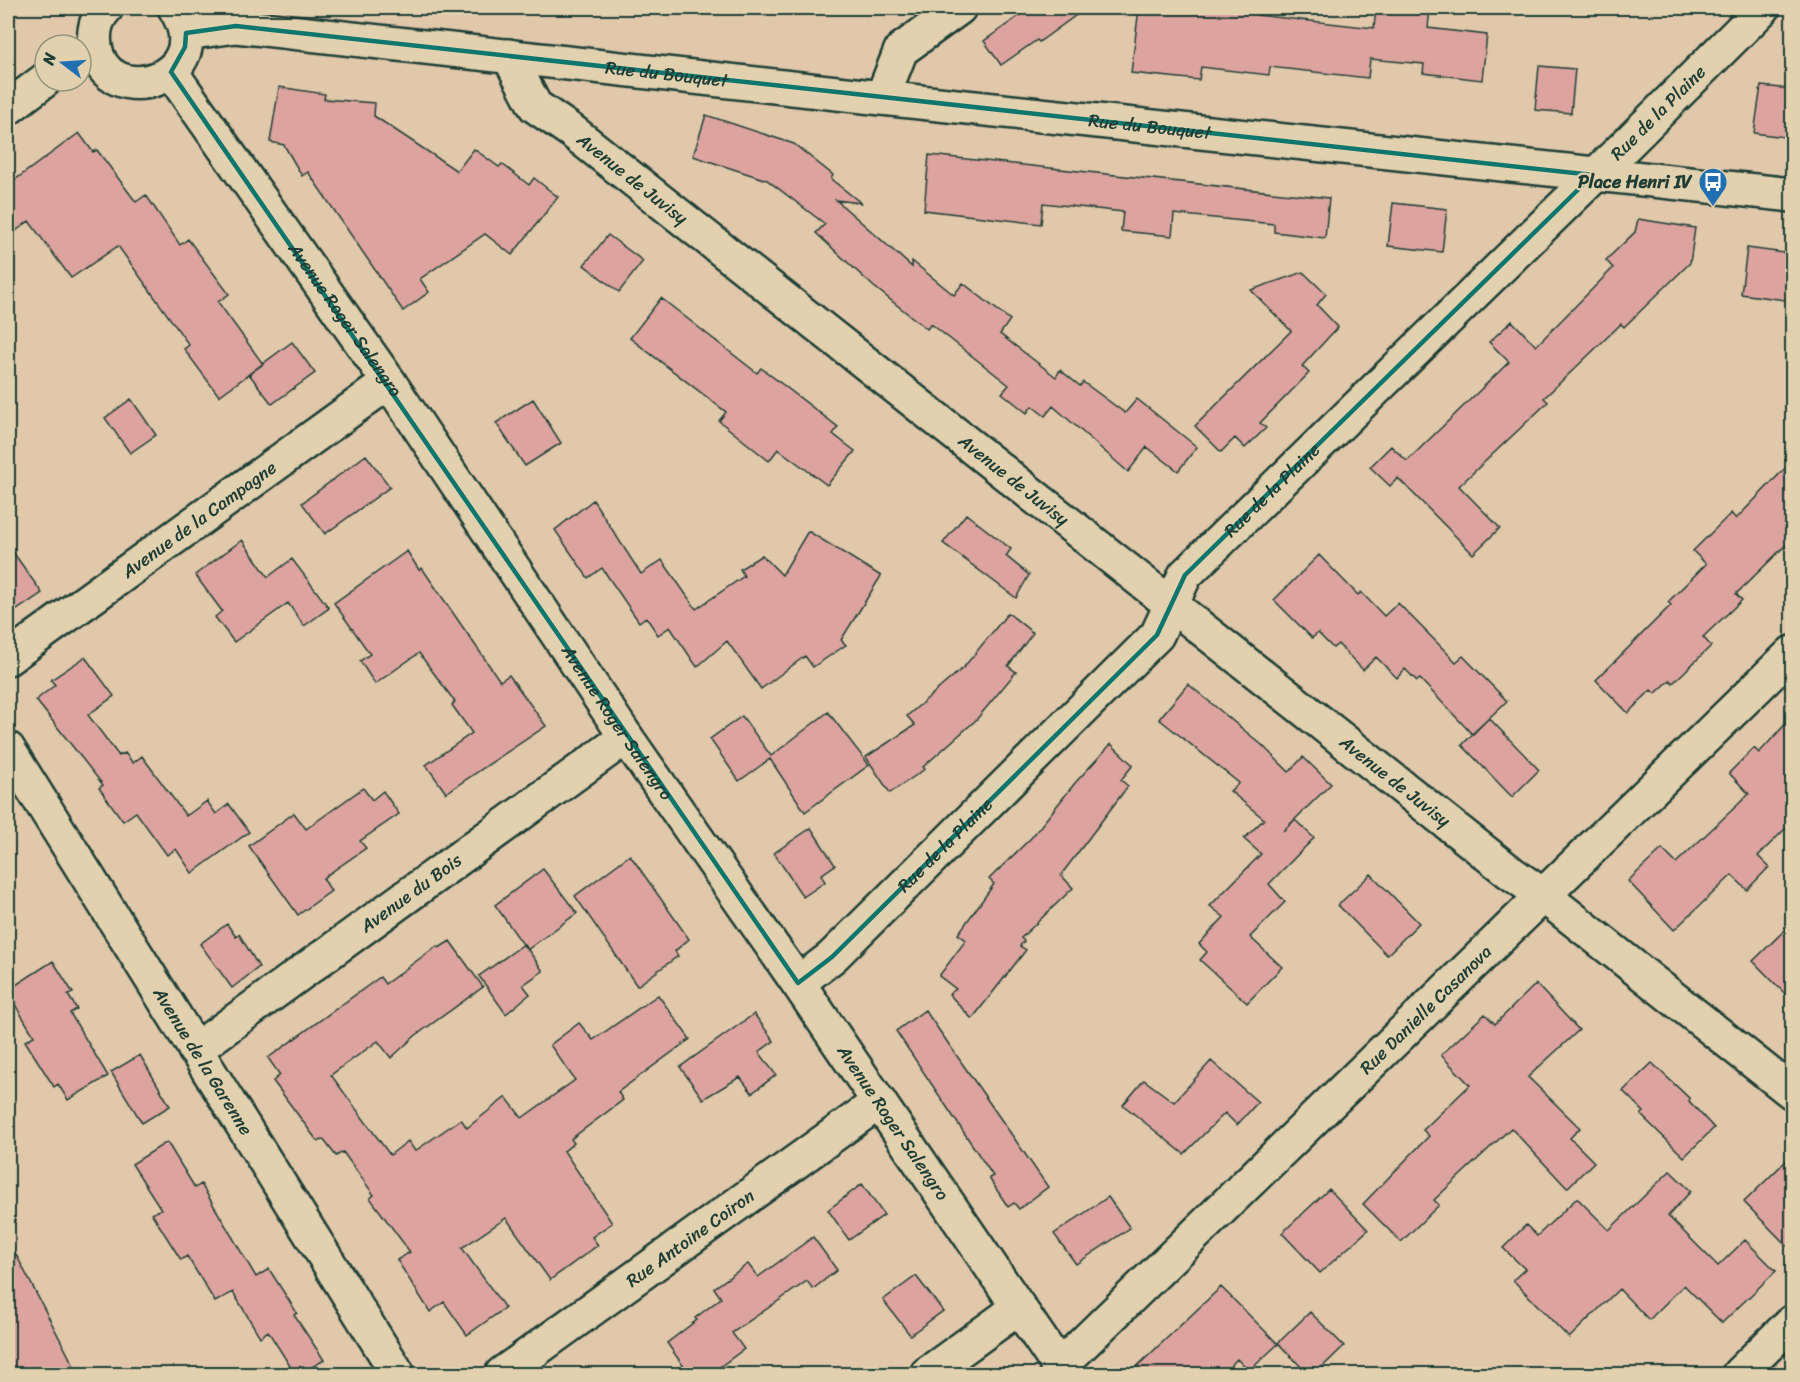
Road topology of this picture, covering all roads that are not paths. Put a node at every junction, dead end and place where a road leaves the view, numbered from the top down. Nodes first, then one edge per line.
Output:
1 (959, 8) edge
2 (1763, 8) edge
3 (102, 9) edge
4 (180, 20) edge
5 (93, 41) edge
6 (509, 56) junction
7 (93, 58) edge
8 (171, 72) junction
9 (33, 89) edge
10 (882, 98) junction
11 (8, 108) edge
12 (1593, 175) junction
13 (1792, 195) edge
14 (389, 382) junction
15 (1173, 605) junction
16 (1792, 653) edge
17 (8, 658) edge
18 (626, 737) junction
19 (8, 749) edge
20 (1544, 896) junction
21 (798, 983) junction
22 (195, 1050) junction
23 (1792, 1092) edge
24 (879, 1102) junction
25 (1017, 1309) junction
26 (1792, 1322) edge
27 (1061, 1371) edge
28 (398, 1374) edge
29 (502, 1374) edge
30 (927, 1374) edge
31 (1739, 1374) edge

1 - 10 street
2 - 12 street, Rue de la Plaine
3 - 5 street
4 - 6 street
4 - 8 street
6 - 10 street, Rue du Bouquet
6 - 15 street, Avenue de Juvisy
7 - 8 street
8 - 14 street, Avenue Roger Salengro
9 - 11 street
10 - 12 street, Rue du Bouquet
12 - 13 street, Rue du Bouquet
12 - 15 street, Rue de la Plaine
14 - 17 street, Avenue de la Campagne
14 - 18 street, Avenue Roger Salengro
15 - 20 street, Avenue de Juvisy
15 - 21 street, Rue de la Plaine
16 - 20 street, Rue Danielle Casanova
18 - 21 street, Avenue Roger Salengro
18 - 22 street, Avenue du Bois
19 - 22 street, Avenue de la Garenne
20 - 23 street, Avenue de Juvisy
20 - 27 street, Rue Danielle Casanova
21 - 24 street, Avenue Roger Salengro
22 - 28 street, Avenue de la Garenne
24 - 25 street, Avenue Roger Salengro
24 - 29 street, Rue Antoine Coiron
25 - 27 street, Avenue Roger Salengro
25 - 30 street
26 - 31 street

